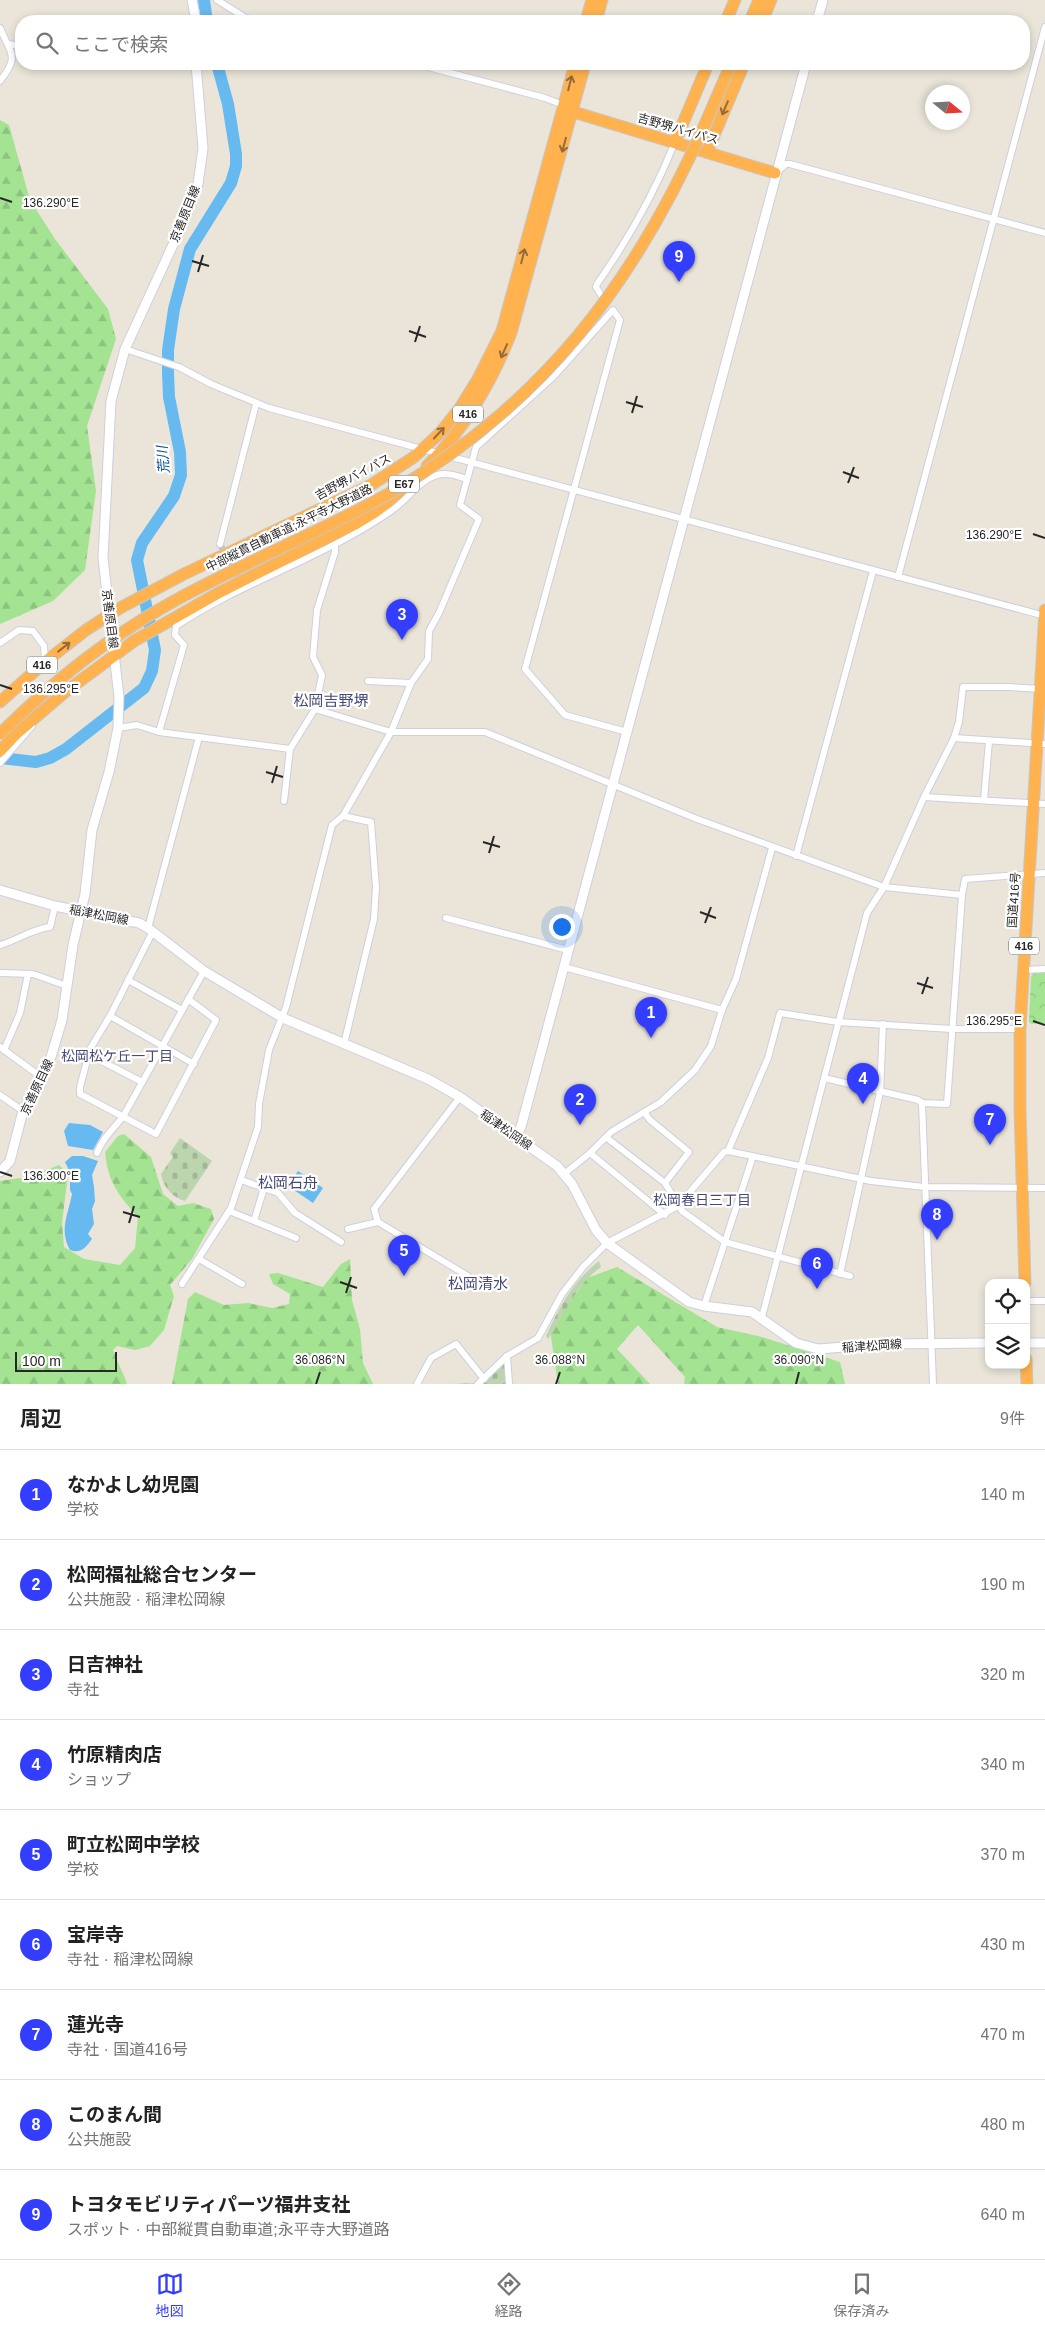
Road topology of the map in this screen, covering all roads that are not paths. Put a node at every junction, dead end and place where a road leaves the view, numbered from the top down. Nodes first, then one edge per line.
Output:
1 (192, 0) edge
2 (217, 0) edge
3 (592, 0) edge
4 (602, 0) edge
5 (735, 0) edge
6 (752, 0) edge
7 (759, 0) edge
8 (771, 0) edge
9 (823, 0) edge
10 (195, 15) edge
11 (241, 15) edge
12 (588, 15) edge
13 (598, 15) edge
14 (729, 15) edge
15 (746, 15) edge
16 (753, 15) edge
17 (765, 15) edge
18 (819, 15) edge
19 (1045, 27) edge
20 (0, 28) edge
21 (8, 44) junction
22 (15, 45) edge
23 (196, 70) edge
24 (440, 70) edge
25 (574, 70) edge
26 (583, 70) edge
27 (705, 70) edge
28 (728, 70) edge
29 (741, 70) edge
30 (804, 70) edge
31 (0, 81) edge
32 (568, 110) junction
33 (675, 142) junction
34 (707, 152) junction
35 (775, 173) junction
36 (994, 218) junction
37 (1045, 233) edge
38 (601, 295) dead end
39 (126, 348) junction
40 (256, 404) junction
41 (424, 448) junction
42 (440, 453) junction
43 (472, 462) junction
44 (467, 479) junction
45 (573, 490) junction
46 (685, 520) junction
47 (220, 544) tunnel mouth
48 (335, 546) junction
49 (873, 570) junction
50 (898, 577) junction
51 (1045, 610) edge
52 (110, 614) junction
53 (1045, 616) edge
54 (0, 643) edge
55 (115, 655) junction
56 (44, 662) junction
57 (368, 681) dead end
58 (411, 683) junction
59 (1043, 690) edge
60 (1, 701) edge
61 (315, 709) junction
62 (118, 728) junction
63 (159, 732) junction
64 (391, 732) junction
65 (627, 732) junction
66 (0, 734) edge
67 (199, 736) junction
68 (954, 738) junction
69 (989, 741) junction
70 (1041, 744) edge
71 (6, 749) edge
72 (290, 749) junction
73 (0, 763) edge
74 (613, 784) junction
75 (924, 797) junction
76 (984, 800) junction
77 (284, 801) dead end
78 (1039, 804) edge
79 (343, 816) junction
80 (772, 848) junction
81 (796, 856) junction
82 (1045, 873) edge
83 (1029, 874) junction
84 (884, 887) junction
85 (0, 890) edge
86 (962, 895) junction
87 (55, 906) junction
88 (80, 912) junction
89 (446, 918) dead end
90 (151, 930) junction
91 (0, 945) edge
92 (568, 950) junction
93 (564, 968) junction
94 (1045, 969) edge
95 (204, 970) junction
96 (1023, 970) junction
97 (0, 973) edge
98 (28, 974) junction
99 (128, 980) junction
100 (67, 986) junction
101 (188, 999) junction
102 (182, 1010) junction
103 (722, 1010) junction
104 (110, 1016) junction
105 (282, 1018) junction
106 (838, 1022) junction
107 (883, 1024) junction
108 (952, 1029) junction
109 (1020, 1029) junction
110 (344, 1044) junction
111 (162, 1046) junction
112 (2, 1049) edge
113 (90, 1055) junction
114 (194, 1064) junction
115 (41, 1077) junction
116 (824, 1078) junction
117 (142, 1082) junction
118 (880, 1092) junction
119 (0, 1095) edge
120 (460, 1096) junction
121 (922, 1103) junction
122 (23, 1112) junction
123 (644, 1112) junction
124 (124, 1115) junction
125 (516, 1136) junction
126 (607, 1138) junction
127 (728, 1151) junction
128 (590, 1153) junction
129 (97, 1154) dead end
130 (753, 1156) junction
131 (2, 1167) edge
132 (801, 1167) junction
133 (564, 1174) junction
134 (241, 1180) junction
135 (860, 1180) junction
136 (665, 1183) junction
137 (924, 1187) junction
138 (264, 1188) junction
139 (1045, 1188) edge
140 (1022, 1189) junction
141 (678, 1206) junction
142 (229, 1211) junction
143 (665, 1215) junction
144 (254, 1221) junction
145 (378, 1222) junction
146 (348, 1230) dead end
147 (296, 1238) dead end
148 (341, 1242) dead end
149 (725, 1242) junction
150 (607, 1243) junction
151 (777, 1256) junction
152 (199, 1259) junction
153 (840, 1274) junction
154 (468, 1276) dead end
155 (850, 1276) dead end
156 (1025, 1279) edge
157 (182, 1284) dead end
158 (242, 1284) dead end
159 (1030, 1301) edge
160 (1045, 1301) edge
161 (704, 1306) junction
162 (762, 1318) junction
163 (985, 1343) edge
164 (1030, 1343) edge
165 (1045, 1343) edge
166 (931, 1344) junction
167 (507, 1356) junction
168 (1026, 1369) edge
169 (484, 1379) junction
170 (417, 1384) edge
171 (478, 1384) edge
172 (509, 1384) edge
173 (933, 1384) edge
174 (1027, 1384) edge

1 - 10 main road
2 - 11 street
3 - 12 highway
4 - 13 highway
5 - 14 highway
6 - 15 highway
7 - 16 highway
8 - 17 highway
9 - 18 main road
19 - 36 street
20 - 21 street
21 - 22 street
21 - 31 street
23 - 39 main road, 京善原目線
24 - 32 street
32 -> 25 highway, 吉野堺バイパス / 416
26 - 32 highway, 吉野堺バイパス / 416
27 - 33 highway
28 - 66 highway, 中部縦貫自動車道;永平寺大野道路 / E67, bridge
29 -> 34 highway
30 - 35 main road
32 - 33 highway, 吉野堺バイパス
41 -> 32 highway, 吉野堺バイパス / 416
32 -> 42 highway, 吉野堺バイパス / 416
33 - 34 highway, 吉野堺バイパス
33 - 38 street
34 - 35 highway, 吉野堺バイパス
35 - 36 street
35 - 46 main road
36 - 37 street
36 - 50 street
39 - 40 street
39 - 52 main road, 京善原目線
40 - 41 street
40 - 47 street
41 - 42 street
41 - 52 highway, 吉野堺バイパス / 416
42 - 43 street
42 - 55 highway, 吉野堺バイパス / 416
43 - 44 street
43 - 45 street
43 - 45 street
44 - 48 street
44 - 58 street
45 - 46 street
45 - 65 street
46 - 49 street
46 - 65 main road
48 - 61 street
48 - 63 street
49 - 50 street
49 - 81 street
50 - 53 street
51 - 53 highway, 国道416号 / 416
52 - 55 main road, 京善原目線
56 -> 52 highway, 吉野堺バイパス / 416
53 - 59 highway, 国道416号 / 416
54 - 56 street
55 - 62 main road, 京善原目線
55 - 71 highway, 吉野堺バイパス / 416
56 - 60 highway, 吉野堺バイパス / 416
57 - 58 street
58 - 64 street
59 - 68 street
59 - 70 highway, 国道416号 / 416
61 - 64 street
61 - 72 street
62 - 63 street
62 - 88 main road, 京善原目線
63 - 67 street
64 - 74 street
64 - 79 street
65 - 74 main road
67 - 72 street
67 - 90 street
68 - 69 street
68 - 75 street
69 - 70 street
69 - 76 street
70 - 78 highway, 国道416号 / 416
71 - 73 street
72 - 77 street
74 - 80 street
74 - 92 main road
75 - 76 street
75 - 84 street
76 - 78 street
78 - 83 highway, 国道416号 / 416
79 - 105 street
79 - 110 street
80 - 81 street
80 - 103 street
81 - 84 street
82 - 83 street
83 - 86 street
83 - 96 highway, 国道416号 / 416
84 - 86 street
84 - 106 street
85 - 87 main road, 稲津松岡線
86 - 108 street
87 - 88 main road, 稲津松岡線
87 - 91 street
88 - 90 main road, 稲津松岡線
88 - 100 main road, 京善原目線
89 - 92 street
90 - 95 main road, 稲津松岡線
90 - 99 street
92 - 93 main road
93 - 103 street
93 - 125 main road
94 - 96 street
95 - 101 street
95 - 105 main road, 稲津松岡線
96 - 109 highway, 国道416号 / 416
97 - 98 street
98 - 100 street
98 - 112 street
99 - 102 street
99 - 104 street
100 - 115 main road, 京善原目線
101 - 102 street
101 - 114 street
102 - 111 street
103 - 123 street
104 - 111 street
104 - 113 street
105 - 110 main road, 稲津松岡線
105 - 134 street
106 - 107 street
106 - 116 street
106 - 127 street
107 - 108 street
107 - 118 street
108 - 109 street
108 - 121 street
109 - 140 highway, 国道416号 / 416
110 - 120 main road, 稲津松岡線
111 - 114 street
111 - 117 street
112 - 115 street
113 - 117 street
113 - 124 street
114 - 124 street
115 - 122 main road, 京善原目線
116 - 118 street
116 - 132 street
117 - 124 street
118 - 121 street
118 - 135 street
119 - 122 street
120 - 125 main road, 稲津松岡線
120 - 145 street
121 - 137 street
122 - 131 main road, 京善原目線
123 - 126 street
123 - 136 street
124 - 129 street
125 - 133 main road, 稲津松岡線
126 - 128 street
126 - 136 street
127 - 130 street
127 - 141 street
128 - 133 street
128 - 143 street
130 - 132 street
130 - 149 street
132 - 135 street
132 - 151 street
133 - 150 main road, 稲津松岡線
134 - 138 street
134 - 142 street
135 - 137 street
135 - 153 street
136 - 141 street
137 - 140 street
137 - 166 street
138 - 144 street
138 - 148 street
139 - 140 street
140 - 156 highway, 国道416号 / 416
141 - 143 street
141 - 149 street
142 - 144 street
142 - 152 street
143 - 150 street
144 - 147 street
145 - 146 street
145 - 154 street
149 - 151 street
149 - 161 street
150 - 161 main road, 稲津松岡線
150 - 167 street
151 - 153 street
151 - 162 street
152 - 157 street
152 - 158 street
153 - 155 street
159 - 160 street
161 - 162 main road, 稲津松岡線
162 - 166 main road, 稲津松岡線
163 - 166 main road, 稲津松岡線
164 - 165 main road
166 - 173 street
167 - 169 street
167 - 172 street
168 - 174 highway
169 - 170 street
169 - 171 street

